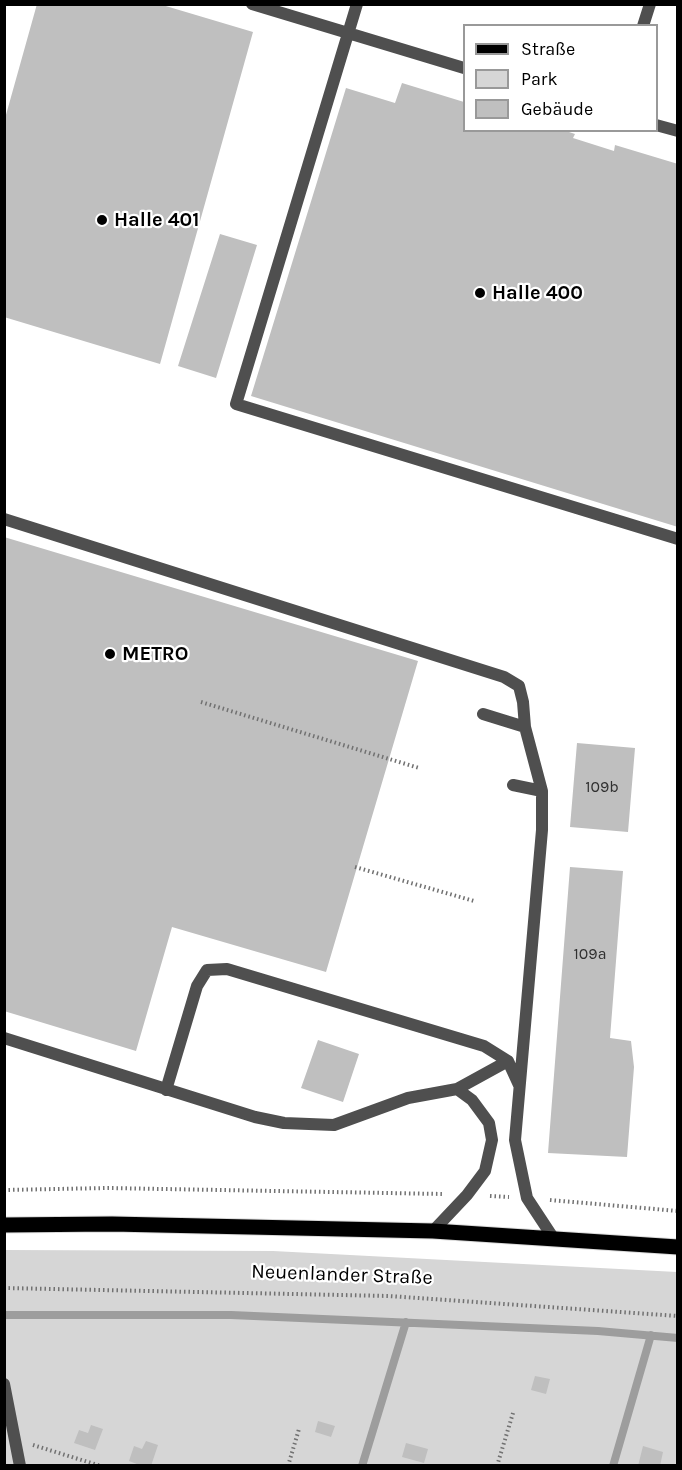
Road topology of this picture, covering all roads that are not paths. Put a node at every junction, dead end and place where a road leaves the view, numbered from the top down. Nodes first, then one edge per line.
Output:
1 (252, 4) edge
2 (357, 4) edge
3 (650, 4) edge
4 (644, 24) edge
5 (348, 33) junction
6 (463, 67) edge
7 (658, 125) edge
8 (678, 131) edge
9 (4, 519) edge
10 (678, 539) edge
11 (483, 714) dead end
12 (525, 727) junction
13 (513, 785) dead end
14 (542, 791) junction
15 (4, 1038) edge
16 (508, 1061) junction
17 (520, 1086) junction
18 (457, 1089) junction
19 (166, 1090) junction
20 (4, 1225) edge
21 (433, 1231) junction
22 (554, 1239) junction
23 (678, 1247) edge
24 (4, 1384) edge
25 (20, 1466) edge

1 - 5 lane
2 - 5 lane
3 - 4 lane
5 - 6 lane
5 - 10 lane
7 - 8 lane
9 - 12 lane
11 - 12 lane
12 - 14 lane
13 - 14 lane
14 - 17 lane
15 - 19 lane
16 - 17 lane
16 - 18 lane
16 - 19 lane
17 - 22 lane
18 - 19 lane
18 - 21 lane
20 - 21 main road
21 - 22 main road
22 - 23 main road
24 - 25 lane

